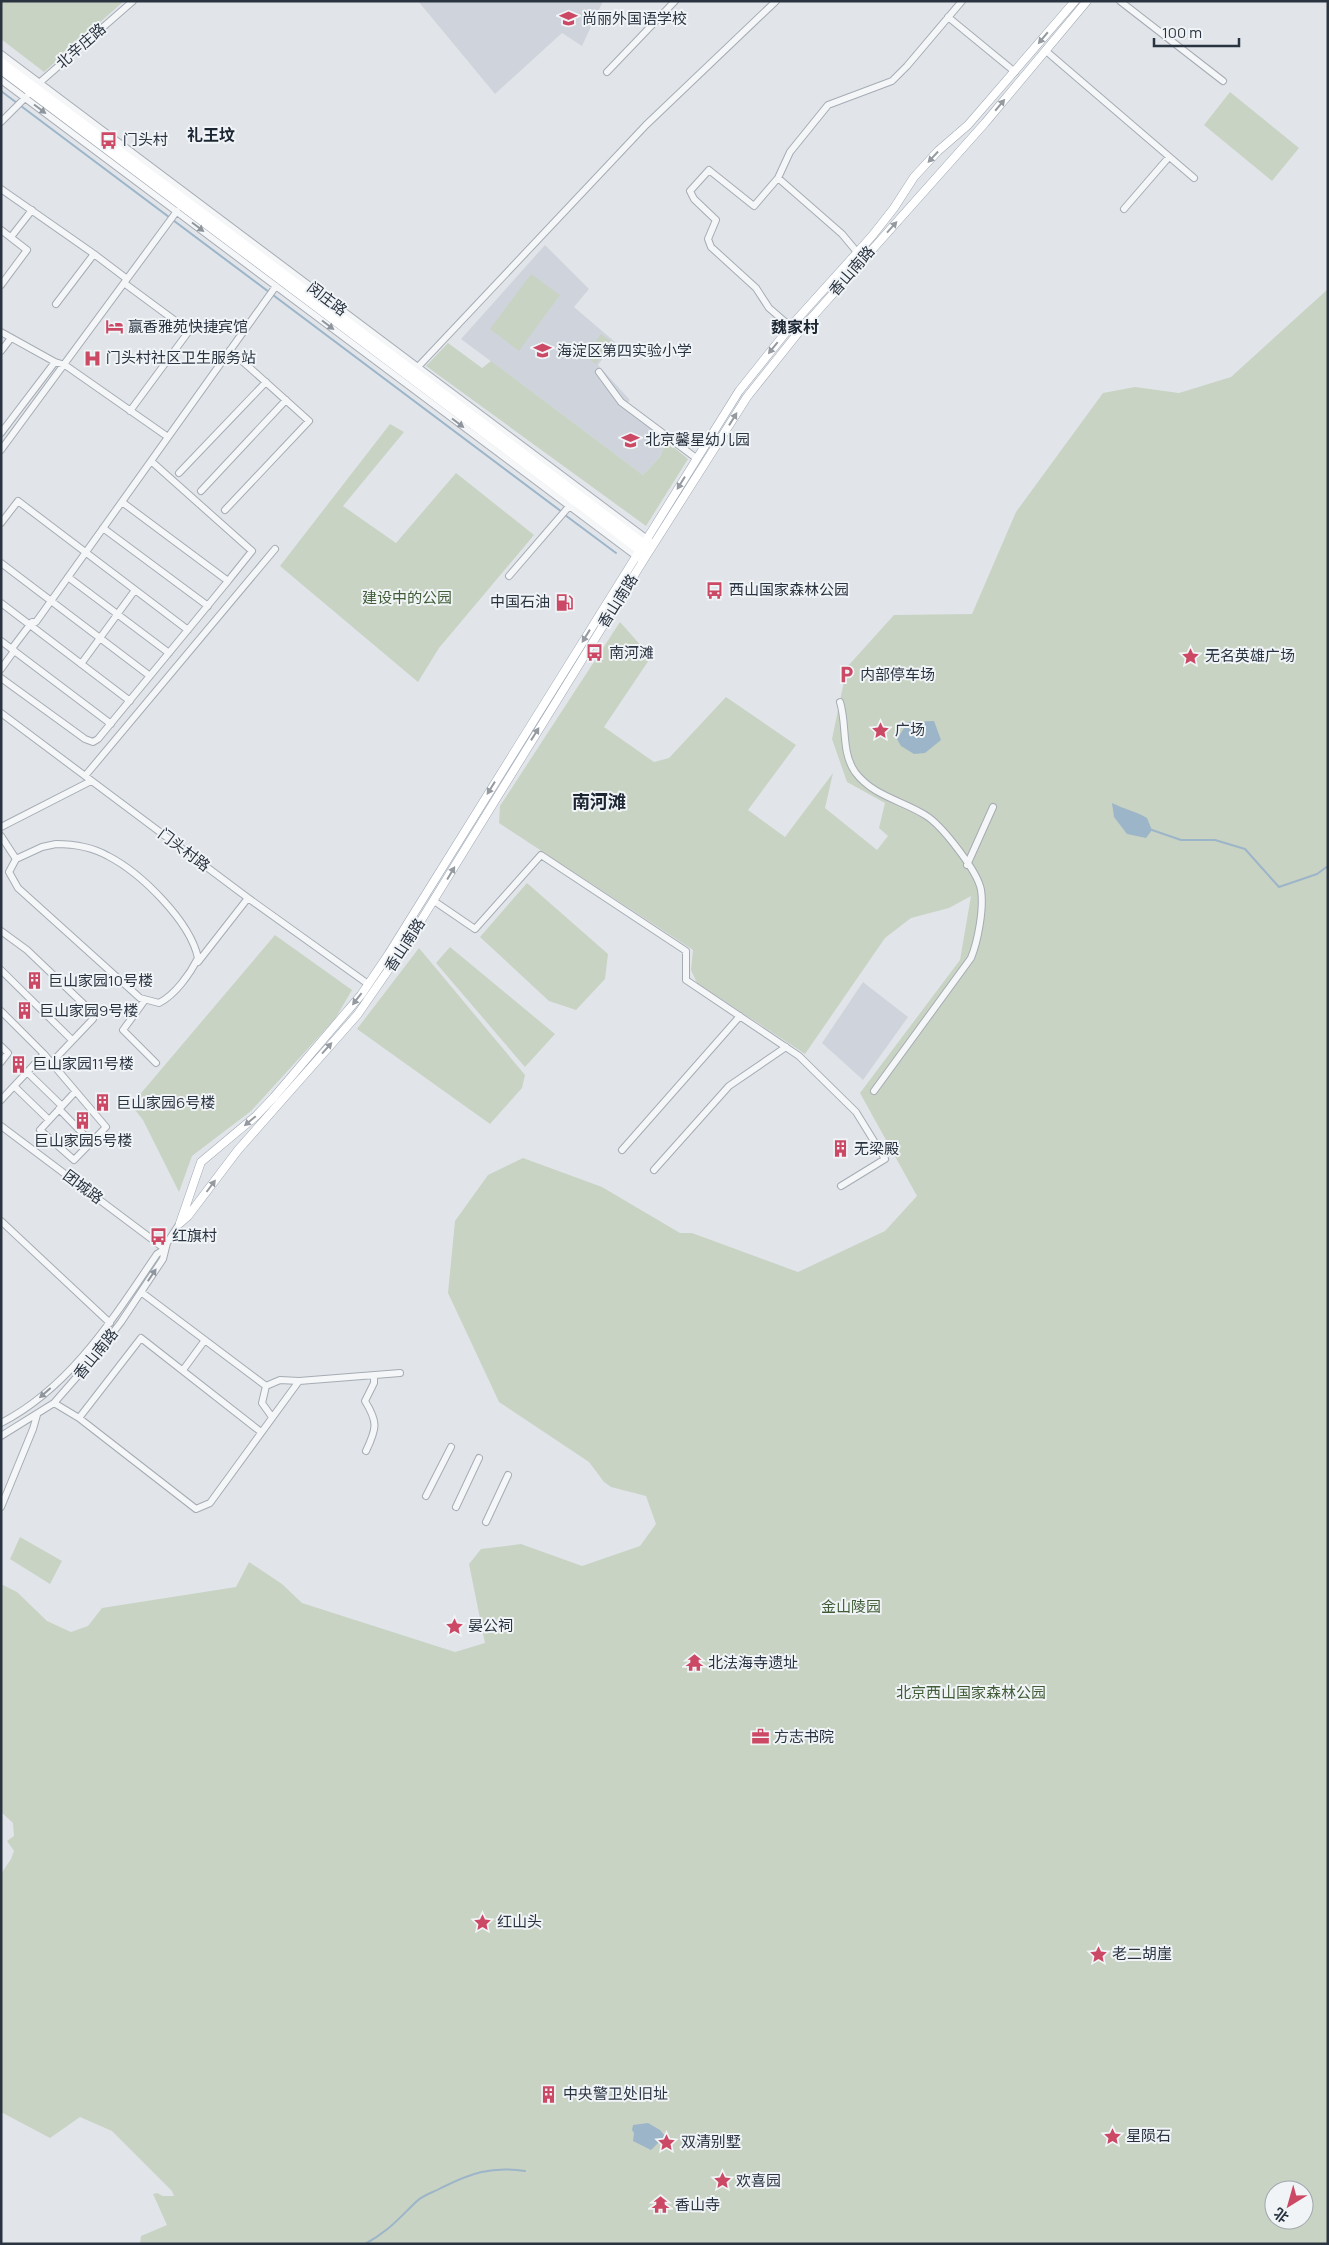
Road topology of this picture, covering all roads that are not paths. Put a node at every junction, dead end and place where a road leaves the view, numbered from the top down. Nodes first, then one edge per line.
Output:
1 (133, 1) edge
2 (675, 1) edge
3 (776, 1) edge
4 (962, 1) edge
5 (1075, 1) edge
6 (1087, 1) edge
7 (1120, 1) edge
8 (948, 17) junction
9 (1046, 51) junction
10 (1, 54) edge
11 (1, 62) edge
12 (1, 70) edge
13 (607, 72) dead end
14 (1015, 72) junction
15 (1, 80) edge
16 (1223, 81) dead end
17 (33, 90) junction
18 (1, 122) edge
19 (1169, 157) junction
20 (778, 178) junction
21 (1194, 178) dead end
22 (1, 189) edge
23 (1124, 209) dead end
24 (32, 210) junction
25 (177, 211) junction
26 (1, 230) edge
27 (10, 237) junction
28 (857, 252) junction
29 (94, 254) junction
30 (125, 281) junction
31 (1, 285) edge
32 (276, 286) junction
33 (56, 304) dead end
34 (791, 326) junction
35 (1, 332) edge
36 (798, 333) junction
37 (12, 338) junction
38 (230, 350) junction
39 (1, 351) edge
40 (55, 362) junction
41 (65, 365) junction
42 (416, 370) junction
43 (599, 372) dead end
44 (266, 382) junction
45 (286, 400) junction
46 (130, 411) junction
47 (1, 434) edge
48 (168, 437) junction
49 (1, 450) edge
50 (696, 458) junction
51 (151, 461) junction
52 (179, 473) dead end
53 (201, 491) dead end
54 (122, 502) junction
55 (572, 503) junction
56 (225, 510) dead end
57 (1, 523) edge
58 (103, 528) junction
59 (641, 547) junction
60 (275, 549) dead end
61 (86, 552) junction
62 (648, 552) junction
63 (1, 563) edge
64 (510, 576) dead end
65 (68, 577) junction
66 (228, 581) junction
67 (135, 590) junction
68 (51, 601) junction
69 (1, 603) edge
70 (208, 606) junction
71 (117, 614) junction
72 (30, 625) junction
73 (188, 630) junction
74 (100, 638) junction
75 (1, 640) edge
76 (14, 650) junction
77 (169, 653) junction
78 (81, 664) junction
79 (1, 669) edge
80 (150, 676) junction
81 (1, 678) edge
82 (130, 700) junction
83 (840, 702) dead end
84 (1, 713) edge
85 (111, 724) junction
86 (85, 776) junction
87 (91, 781) junction
88 (993, 807) dead end
89 (1, 827) edge
90 (1, 836) edge
91 (16, 859) junction
92 (967, 864) junction
93 (248, 898) junction
94 (434, 901) junction
95 (1, 931) edge
96 (194, 966) junction
97 (1, 970) edge
98 (368, 984) junction
99 (145, 1000) junction
100 (1, 1011) edge
101 (740, 1016) junction
102 (72, 1040) junction
103 (1, 1046) edge
104 (786, 1047) junction
105 (44, 1054) junction
106 (1, 1062) edge
107 (52, 1062) junction
108 (156, 1063) dead end
109 (27, 1072) junction
110 (14, 1086) junction
111 (874, 1091) dead end
112 (75, 1092) junction
113 (1, 1100) edge
114 (60, 1108) junction
115 (49, 1120) junction
116 (1, 1126) edge
117 (91, 1142) junction
118 (622, 1150) dead end
119 (654, 1170) dead end
120 (841, 1186) dead end
121 (1, 1220) edge
122 (180, 1222) junction
123 (165, 1249) junction
124 (141, 1292) junction
125 (110, 1323) junction
126 (205, 1340) junction
127 (183, 1370) junction
128 (400, 1373) dead end
129 (374, 1375) junction
130 (300, 1381) junction
131 (266, 1386) junction
132 (54, 1403) junction
133 (37, 1415) junction
134 (272, 1417) junction
135 (79, 1418) junction
136 (1, 1423) edge
137 (261, 1432) junction
138 (1, 1436) edge
139 (451, 1447) dead end
140 (366, 1451) dead end
141 (479, 1458) dead end
142 (508, 1475) dead end
143 (426, 1496) dead end
144 (1, 1507) edge
145 (456, 1507) dead end
146 (486, 1522) dead end

1 - 17 street, 北辛庄路
2 - 13 street
3 - 42 street
4 - 8 street
5 -> 14 main road, 香山南路
6 - 9 main road, 香山南路
7 - 16 street
8 - 14 street
8 - 20 street
9 - 19 street
36 -> 9 main road, 香山南路
10 - 17 street, 闵庄路
11 - 17 main road, 闵庄路
12 - 17 main road, 闵庄路
14 -> 28 main road, 香山南路
15 - 17 street, 闵庄路
17 - 18 street, 北辛庄路
17 -> 25 street, 闵庄路
17 - 42 main road, 闵庄路
17 - 55 main road, 闵庄路
19 - 21 street
19 - 23 street
20 - 28 street
20 - 34 street
22 - 24 street
24 - 27 street
24 - 29 street
25 - 30 street
25 -> 32 street, 闵庄路
26 - 27 street
27 - 31 street
28 - 34 main road, 香山南路
29 - 30 street
29 - 33 street
30 - 41 street
30 - 46 street
32 - 38 street
32 -> 55 street, 闵庄路
34 - 36 street
34 -> 50 main road, 香山南路
35 - 37 street
62 -> 36 main road, 香山南路
37 - 39 street
37 - 40 street
38 - 44 street
38 - 48 street
40 - 41 street
40 - 47 street
41 - 46 street
41 - 49 street
42 - 59 main road, 闵庄路
43 - 50 street
44 - 45 street
44 - 52 street
45 - 53 street
45 - 56 street
46 - 48 street
48 - 51 street
50 -> 59 main road, 香山南路
51 - 54 street
51 - 66 street
54 - 58 street
54 - 66 street
55 - 59 main road, 闵庄路
55 - 64 street
57 - 61 street
58 - 61 street
58 - 70 street
59 - 62 main road, 闵庄路
59 - 62 street, 闵庄路
59 -> 98 main road, 香山南路
60 - 86 street
61 - 65 street
61 - 67 street
94 -> 62 main road, 香山南路
63 - 68 street
65 - 68 street
65 - 71 street
66 - 70 street
67 - 71 street
67 - 73 street
68 - 72 street
68 - 74 street
69 - 72 street
70 - 73 street
71 - 74 street
71 - 77 street
72 - 76 street
72 - 78 street
73 - 77 street
74 - 78 street
74 - 80 street
75 - 76 street
76 - 79 street
76 - 85 street
77 - 80 street
78 - 82 street
80 - 82 street
81 - 85 street
82 - 85 street
83 - 92 street
84 - 86 street, 门头村路
86 - 87 street, 门头村路
87 - 89 street
87 - 93 street, 门头村路
88 - 92 street
90 - 91 street
91 - 96 street
91 - 99 street
92 - 111 street
93 - 96 street
93 - 98 street, 门头村路
94 - 101 street
122 -> 94 main road, 香山南路
95 - 102 street
96 - 99 street
97 - 102 street
98 -> 122 main road, 香山南路
99 - 108 street
100 - 105 street
101 - 104 street
101 - 118 street
102 - 107 street
103 - 106 street
104 - 119 street
104 - 120 street
105 - 107 street
105 - 109 street
107 - 112 street
109 - 110 street
109 - 114 street
110 - 113 street
110 - 115 street
112 - 114 street
112 - 117 street
114 - 115 street
114 - 117 street
115 - 117 street
116 - 123 street, 团城路
121 - 125 street
122 - 123 street, 香山南路
124 -> 123 street, 香山南路
123 - 125 street, 香山南路
124 - 126 street
124 - 132 street, 香山南路
125 -> 136 street, 香山南路
126 - 127 street
126 - 131 street
127 - 135 street
127 - 137 street
128 - 129 street
129 - 130 street
129 - 140 street
130 - 131 street
130 - 134 street
131 - 134 street
132 - 133 street, 香山南路
132 - 135 street
133 - 138 street, 香山南路
133 - 144 street
134 - 137 street
135 - 137 street
139 - 143 street
141 - 145 street
142 - 146 street

